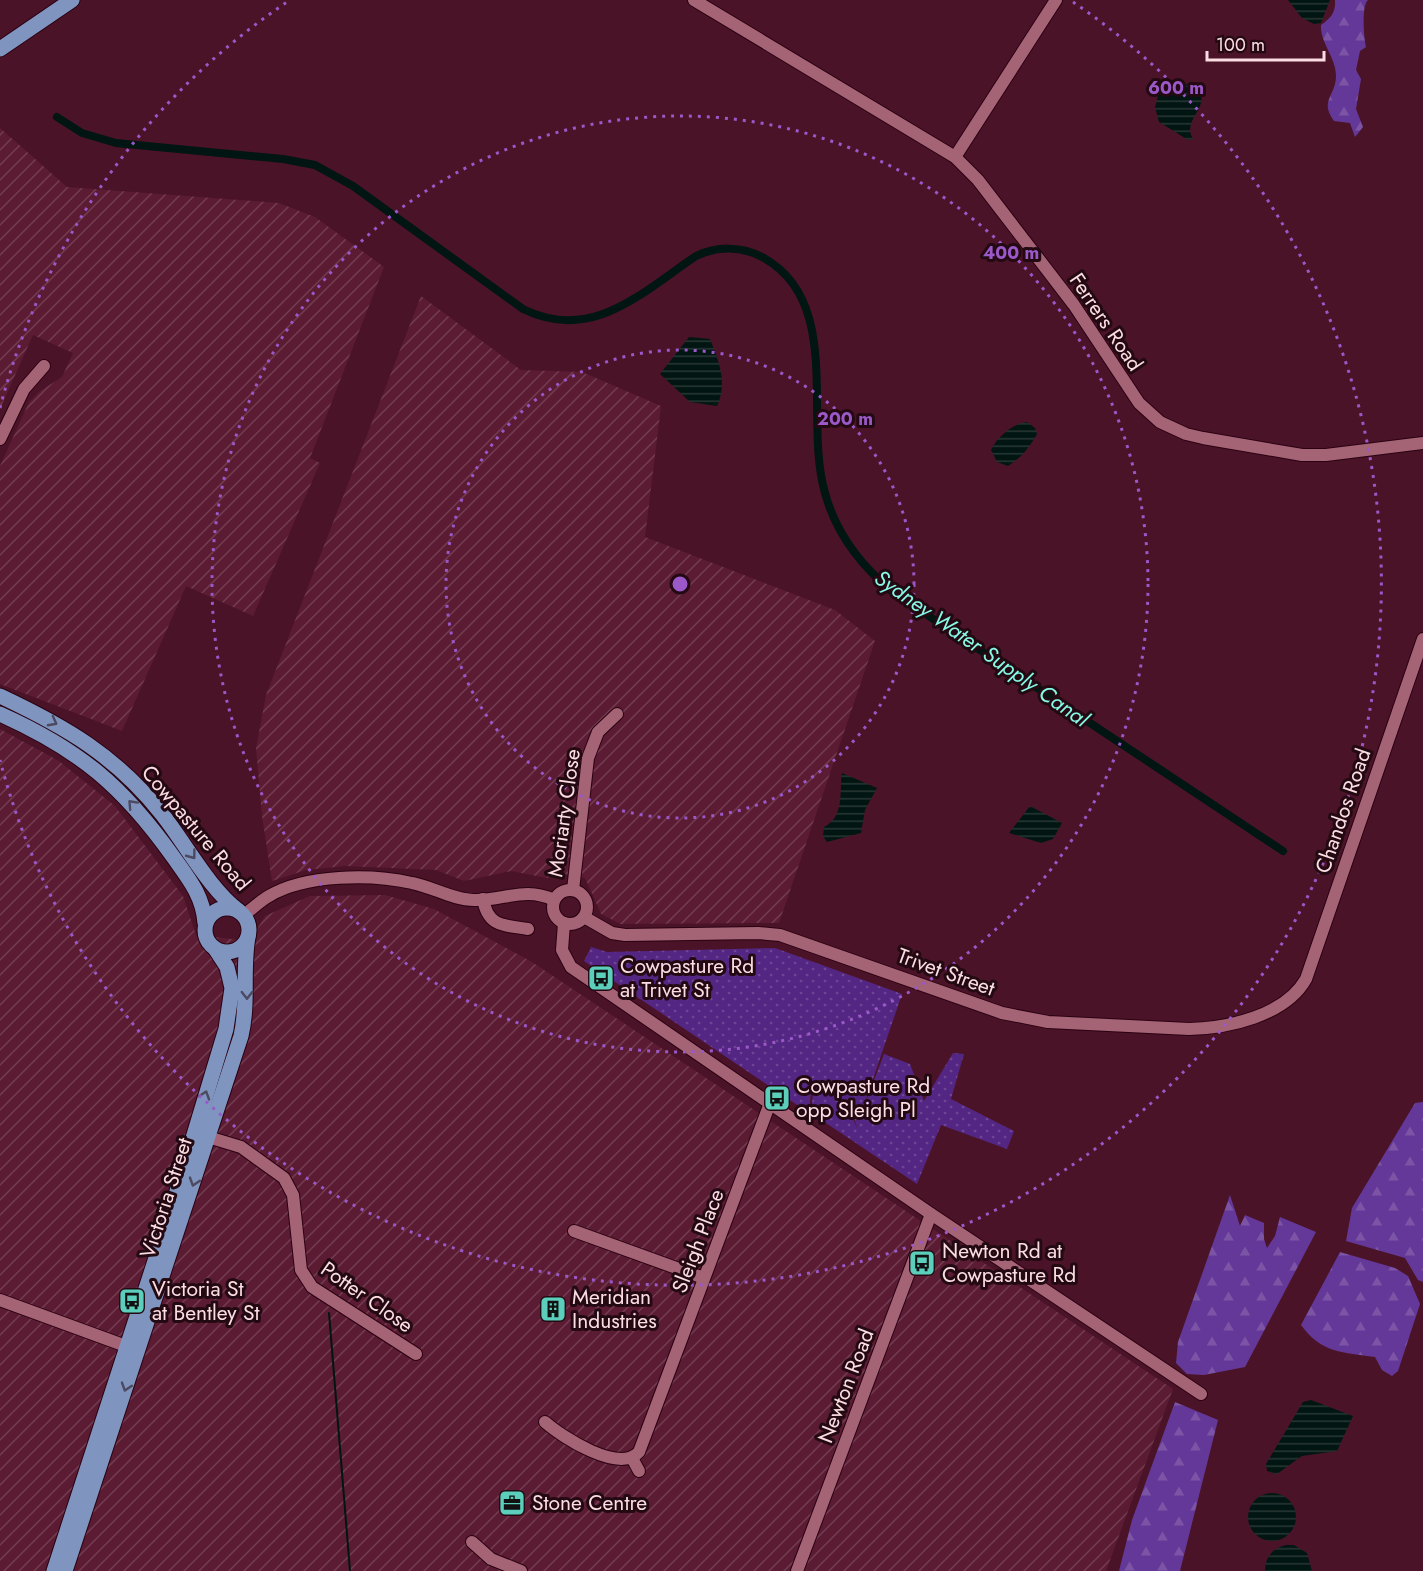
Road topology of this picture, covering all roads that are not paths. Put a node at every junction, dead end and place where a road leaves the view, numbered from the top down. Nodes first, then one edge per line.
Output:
1 (72, 0) edge
2 (694, 0) edge
3 (1056, 0) edge
4 (0, 49) edge
5 (955, 157) junction
6 (44, 366) dead end
7 (0, 439) edge
8 (1423, 443) edge
9 (1423, 639) edge
10 (0, 696) edge
11 (0, 714) edge
12 (617, 714) dead end
13 (573, 890) junction
14 (483, 899) junction
15 (554, 900) junction
16 (241, 913) junction
17 (584, 916) junction
18 (206, 923) junction
19 (564, 923) junction
20 (528, 928) dead end
21 (248, 936) junction
22 (216, 950) junction
23 (1296, 993) joint
24 (770, 1103) junction
25 (208, 1137) junction
26 (932, 1214) junction
27 (574, 1231) dead end
28 (704, 1278) junction
29 (0, 1300) edge
30 (132, 1349) junction
31 (416, 1354) dead end
32 (1201, 1394) dead end
33 (545, 1422) dead end
34 (632, 1458) junction
35 (639, 1471) dead end
36 (472, 1542) dead end
37 (54, 1571) edge
38 (65, 1571) edge
39 (521, 1571) edge
40 (797, 1571) edge

1 - 4 main road
2 - 5 street, Ferrers Road
3 - 5 street
5 - 8 street, Ferrers Road
6 - 7 street
9 - 23 street, Chandos Road
10 -> 16 main road, Cowpasture Road
18 -> 11 main road, Cowpasture Road
12 - 13 street, Moriarty Close
13 - 15 street
13 - 17 street
14 - 15 street, Cowpasture Road
14 - 16 street, Cowpasture Road
14 - 20 street
15 - 19 street
16 - 18 main road
16 - 21 main road
17 - 19 street
17 - 23 street, Trivet Street
18 - 22 main road
19 - 24 street
21 - 22 main road
21 -> 25 main road, Victoria Street
30 -> 22 main road, Victoria Street
24 - 26 street
24 - 28 street, Sleigh Place
25 -> 30 main road, Victoria Street
25 - 31 street, Potter Close
26 - 32 street
26 - 40 street, Newton Road
27 - 28 street
28 - 34 street, Sleigh Place
29 - 30 street
30 - 37 main road, Victoria Street
30 -> 38 main road, Victoria Street
33 - 34 street
34 - 35 street
36 - 39 street

